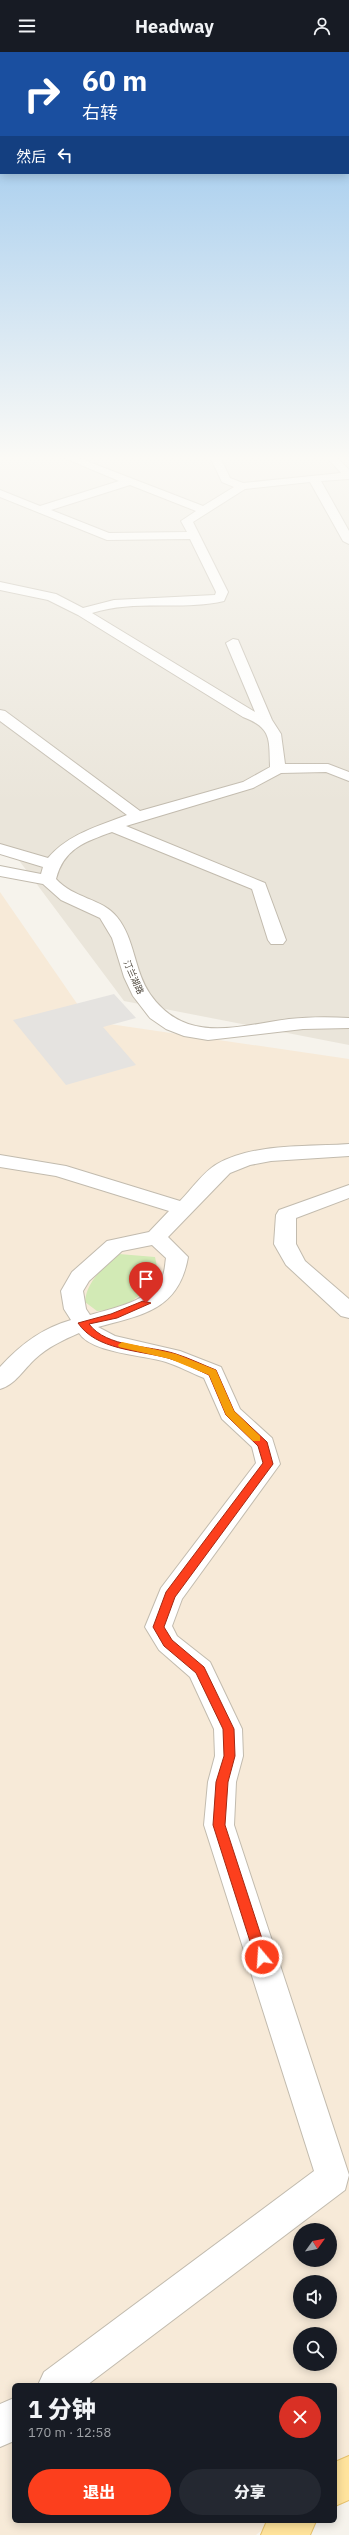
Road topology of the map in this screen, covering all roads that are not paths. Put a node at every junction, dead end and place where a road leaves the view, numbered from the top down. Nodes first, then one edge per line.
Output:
1 (213, 573) edge
2 (0, 586) edge
3 (82, 612) junction
4 (233, 643) dead end
5 (0, 714) edge
6 (265, 720) junction
7 (278, 769) junction
8 (349, 777) edge
9 (138, 816) junction
10 (112, 826) junction
11 (0, 849) edge
12 (0, 862) edge
13 (0, 871) edge
14 (50, 872) junction
15 (277, 940) dead end
16 (349, 1023) edge
17 (349, 1150) edge
18 (0, 1161) edge
19 (349, 1191) edge
20 (184, 1209) junction
21 (156, 1237) junction
22 (349, 1311) edge
23 (82, 1323) junction
24 (0, 1381) edge
25 (60, 2383) edge
26 (12, 2419) edge
27 (0, 2428) edge
28 (349, 2475) edge
29 (337, 2485) edge
30 (295, 2523) edge
31 (281, 2535) edge

1 - 3 street
2 - 3 street
3 - 6 street
4 - 6 street
5 - 9 street
6 - 7 street
7 - 8 street
7 - 9 street
9 - 10 street
10 - 14 street
10 - 15 street
11 - 14 street
12 - 14 street
13 - 14 street
14 - 16 street, 汀兰湖路
17 - 20 street
18 - 20 street
19 - 22 street
20 - 21 street
21 - 23 street
21 - 23 street
23 - 24 street
23 - 25 street
26 - 27 street
28 - 29 main road
30 - 31 main road

